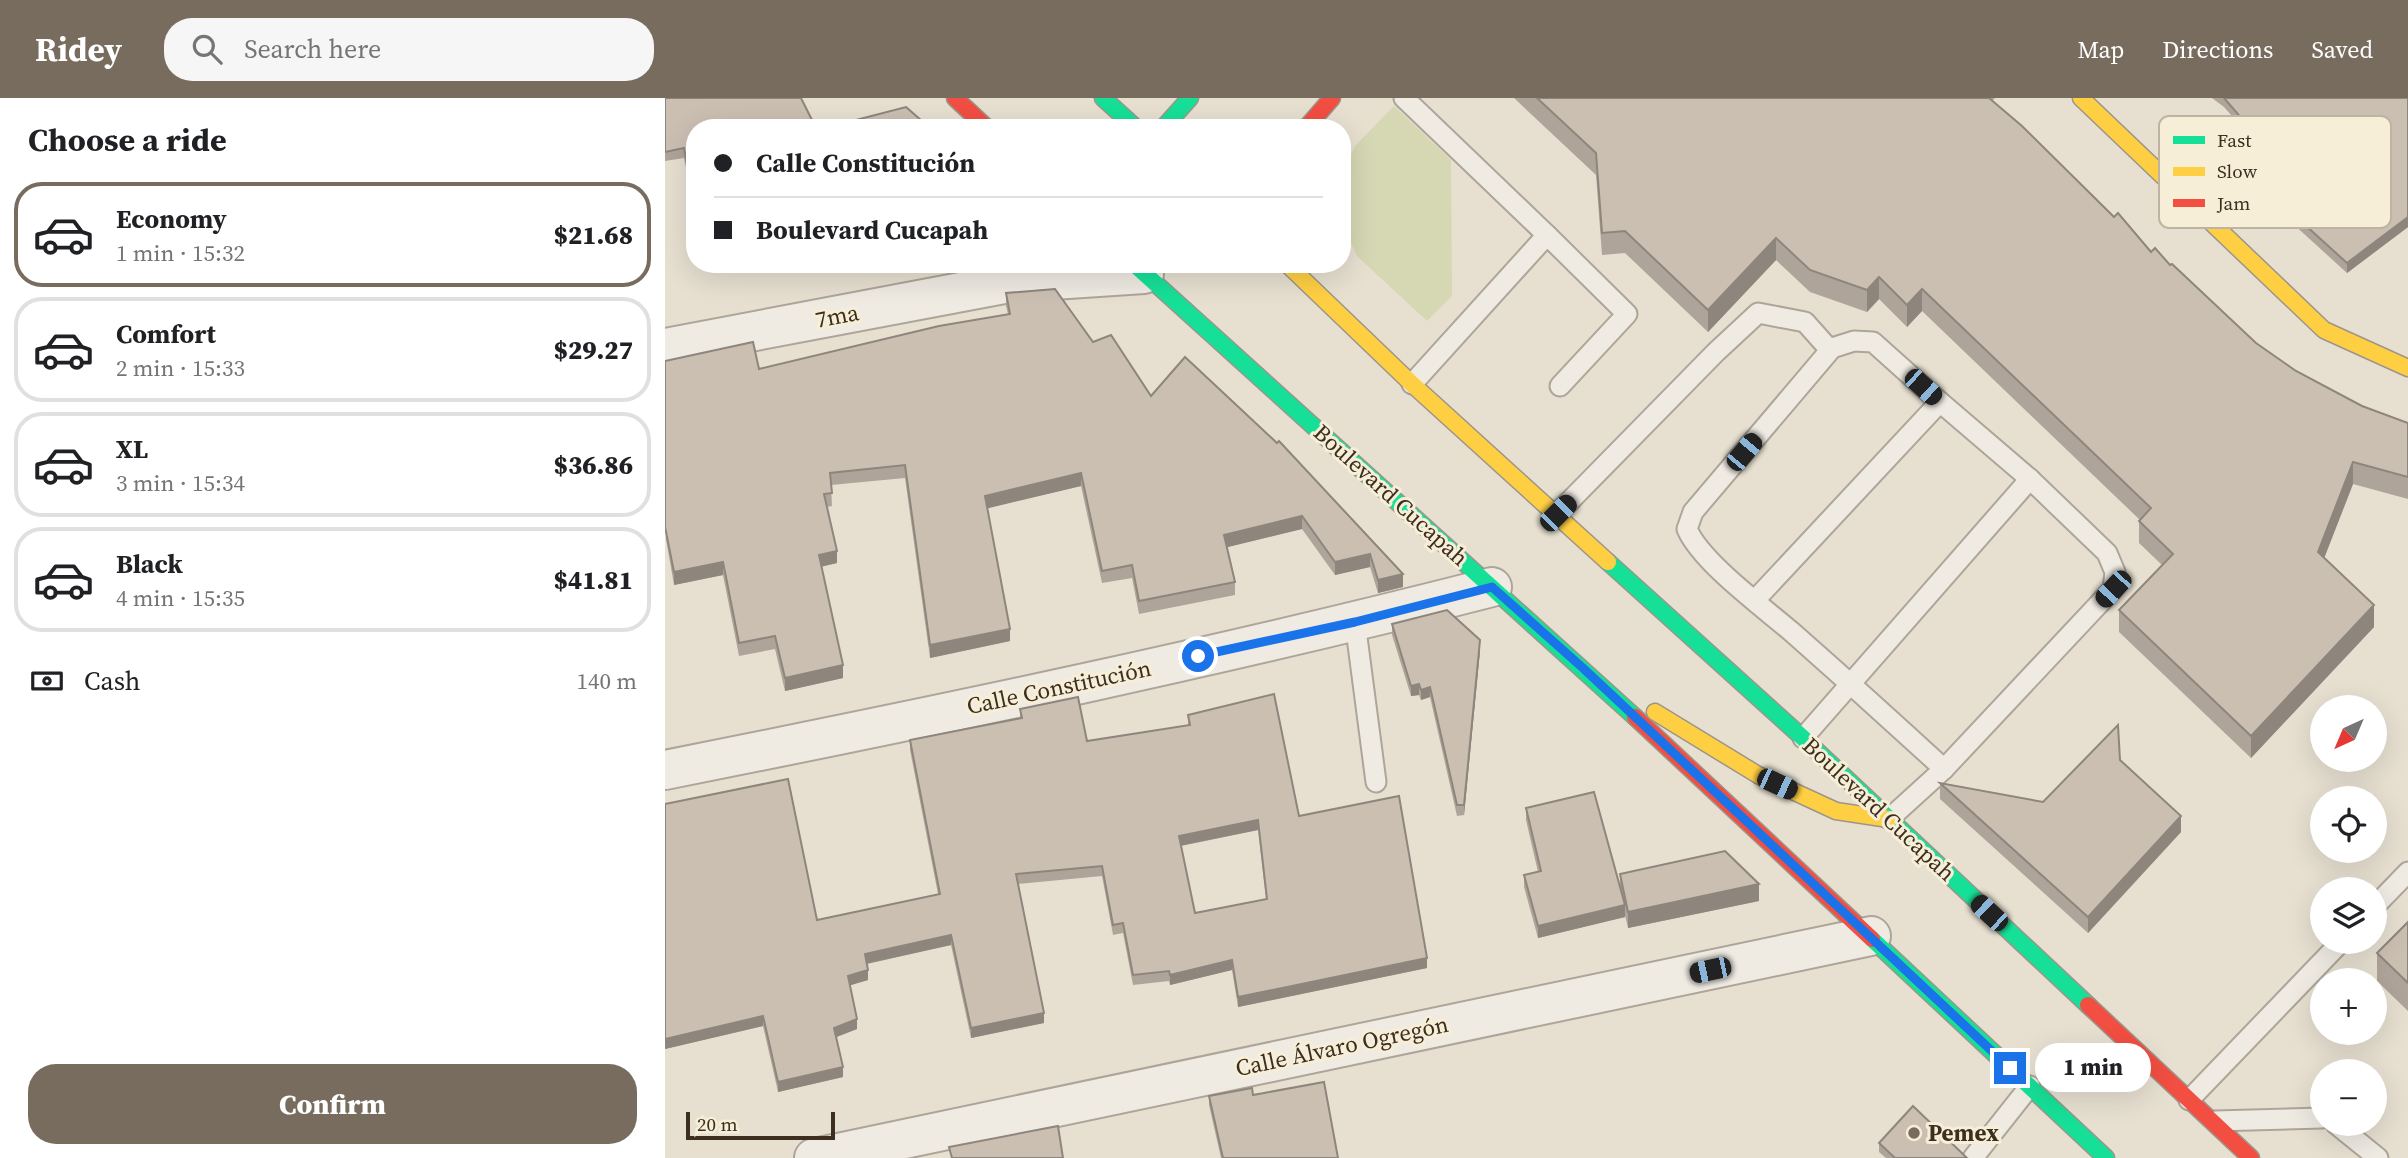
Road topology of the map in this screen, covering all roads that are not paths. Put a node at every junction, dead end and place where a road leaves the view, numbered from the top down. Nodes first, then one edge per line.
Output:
1 (955, 98) edge
2 (1103, 98) edge
3 (1190, 98) edge
4 (1332, 98) edge
5 (1403, 98) edge
6 (2081, 98) edge
7 (977, 119) edge
8 (1126, 119) edge
9 (1171, 119) edge
10 (1314, 119) edge
11 (2159, 172) edge
12 (2217, 228) edge
13 (1547, 235) junction
14 (1034, 273) edge
15 (1152, 273) edge
16 (1296, 273) edge
17 (1016, 274) edge
18 (665, 348) edge
19 (1830, 350) junction
20 (2408, 368) edge
21 (1412, 384) junction
22 (1560, 386) dead end
23 (1940, 402) junction
24 (2030, 479) junction
25 (1558, 513) junction
26 (1492, 587) junction
27 (1755, 600) junction
28 (1355, 622) junction
29 (1584, 669) junction
30 (1851, 683) junction
31 (1804, 738) junction
32 (1944, 769) junction
33 (665, 771) edge
34 (1376, 782) dead end
35 (1889, 819) junction
36 (2408, 872) edge
37 (2387, 894) edge
38 (1871, 936) junction
39 (2329, 954) edge
40 (2030, 1086) junction
41 (2189, 1100) junction
42 (2310, 1118) edge
43 (2212, 1121) junction
44 (2351, 1136) edge
45 (814, 1158) edge
46 (1973, 1158) edge
47 (2106, 1158) edge
48 (2251, 1158) edge
49 (2378, 1158) edge

1 - 7 main road
2 - 8 main road
3 - 9 main road
4 - 10 main road
5 - 13 lane
6 - 11 main road
12 - 20 main road
13 - 21 lane
13 - 22 lane
14 - 17 street, 7ma
15 - 26 main road, Boulevard Cucapah
16 - 21 main road, Boulevard Cucapah
17 - 18 street, 7ma
19 - 23 lane
19 - 25 lane
19 - 27 lane
21 - 25 main road, Boulevard Cucapah
23 - 24 lane
23 - 27 lane
24 - 30 lane
24 - 32 lane
25 - 31 main road, Boulevard Cucapah
26 - 28 street, Calle Constitución
26 - 29 main road, Boulevard Cucapah
27 - 30 lane
28 - 33 street, Calle Constitución
28 - 34 lane
29 - 35 main road
29 - 38 main road, Boulevard Cucapah
30 - 31 lane
30 - 32 lane
31 - 35 main road, Boulevard Cucapah
32 - 35 lane
35 - 41 main road, Boulevard Cucapah
36 - 37 lane
38 - 40 main road, Boulevard Cucapah
38 - 45 street, Calle Álvaro Ogregón
39 - 41 lane
40 - 46 lane
40 - 47 main road, Boulevard Cucapah
41 - 43 main road, Boulevard Cucapah
42 - 43 lane
43 - 48 main road, Boulevard Cucapah
44 - 49 lane

